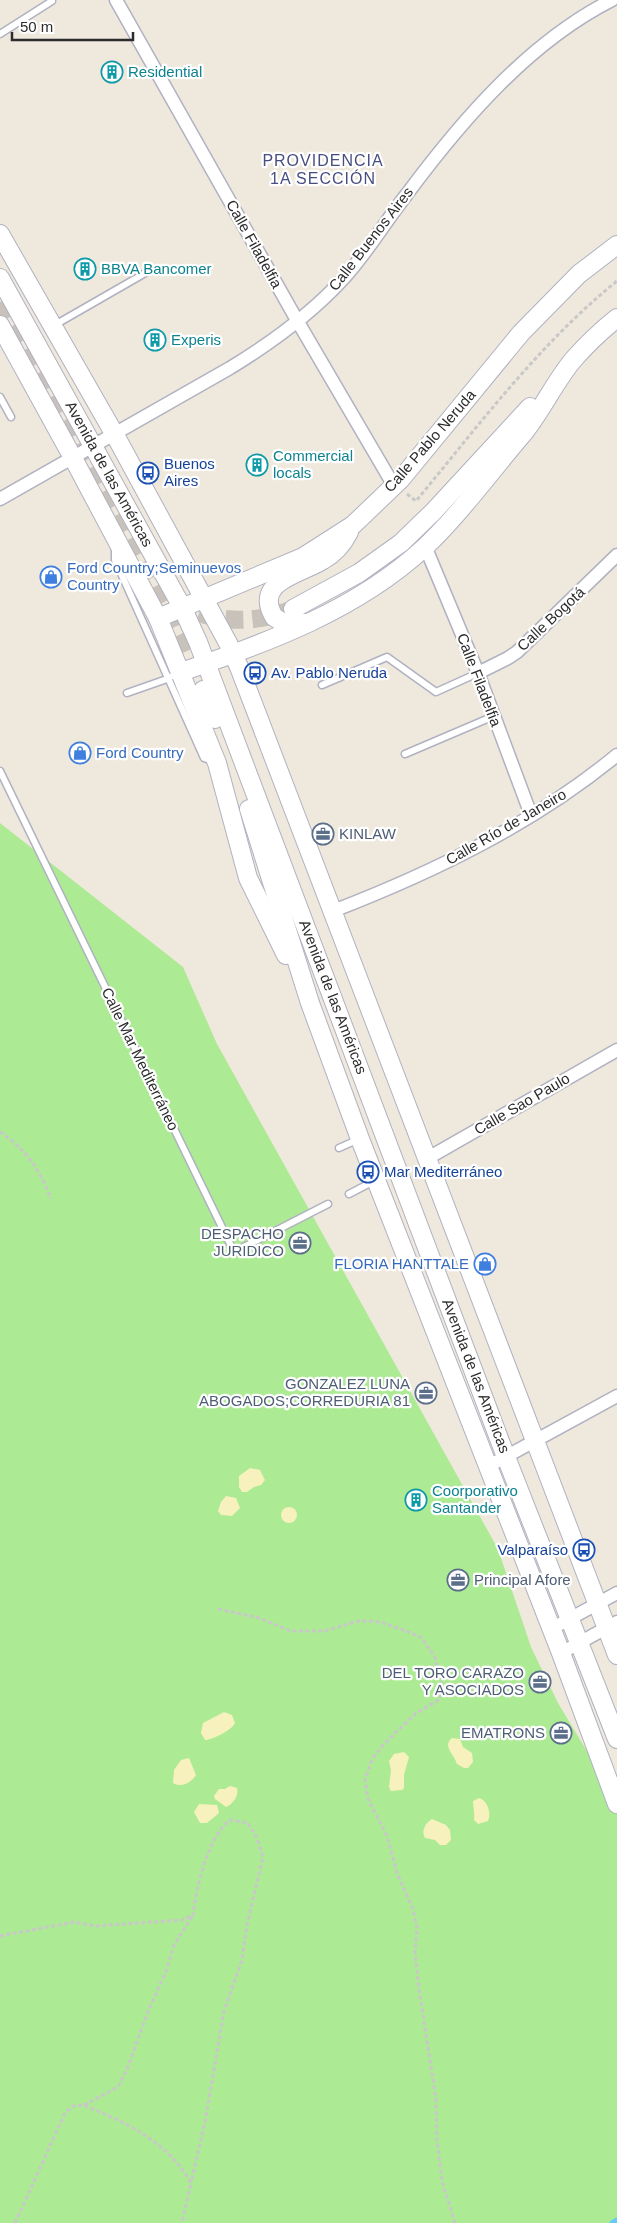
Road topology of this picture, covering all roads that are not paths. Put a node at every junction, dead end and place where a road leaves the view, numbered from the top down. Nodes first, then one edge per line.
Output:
1 (116, 0) edge
2 (612, 0) edge
3 (52, 1) edge
4 (0, 34) edge
5 (0, 234) edge
6 (617, 245) edge
7 (147, 272) dead end
8 (0, 278) edge
9 (617, 318) edge
10 (298, 322) junction
11 (53, 326) junction
12 (2, 333) edge
13 (573, 361) junction
14 (0, 397) edge
15 (11, 417) dead end
16 (115, 435) junction
17 (94, 446) junction
18 (73, 458) junction
19 (394, 486) junction
20 (0, 499) edge
21 (353, 525) junction
22 (114, 536) junction
23 (425, 546) junction
24 (617, 555) edge
25 (203, 598) junction
26 (182, 607) junction
27 (293, 609) tunnel mouth
28 (158, 618) junction
29 (311, 622) junction
30 (232, 654) junction
31 (206, 663) junction
32 (478, 673) junction
33 (174, 675) junction
34 (322, 685) dead end
35 (203, 690) tunnel mouth
36 (127, 693) dead end
37 (494, 716) junction
38 (405, 754) dead end
39 (617, 755) edge
40 (0, 771) edge
41 (531, 815) junction
42 (333, 911) junction
43 (310, 1003) junction
44 (617, 1050) edge
45 (360, 1139) junction
46 (339, 1148) dead end
47 (428, 1158) junction
48 (376, 1180) junction
49 (349, 1194) dead end
50 (328, 1204) dead end
51 (617, 1396) edge
52 (535, 1442) junction
53 (506, 1457) junction
54 (487, 1467) junction
55 (617, 1593) edge
56 (597, 1604) junction
57 (570, 1619) junction
58 (612, 1625) edge
59 (551, 1629) junction
60 (579, 1644) junction
61 (561, 1653) junction
62 (617, 1655) edge
63 (617, 1739) edge
64 (617, 1804) edge

1 - 10 street, Calle Filadelfia
2 - 10 street, Calle Buenos Aires
3 - 4 lane
5 - 11 main road, Avenida de las Américas
6 - 19 main road, Calle Pablo Neruda
7 - 11 lane
8 - 17 main road, Avenida de las Américas
9 - 13 main road
10 - 16 street, Calle Buenos Aires
10 - 19 street, Calle Filadelfia
11 - 16 main road, Avenida de las Américas
12 - 18 main road, Avenida de las Américas
13 - 23 main road
13 - 27 main road
14 - 15 lane
16 - 17 street, Calle Buenos Aires
16 - 25 main road, Avenida de las Américas
17 - 18 street, Calle Buenos Aires
17 - 26 main road, Avenida de las Américas
18 - 20 street, Calle Buenos Aires
18 - 22 main road, Avenida de las Américas
19 - 21 main road, Calle Pablo Neruda
21 - 25 main road, Calle Pablo Neruda
21 - 29 main road
22 - 28 main road, Avenida de las Américas
22 - 33 lane
23 - 29 main road
23 - 32 street, Calle Filadelfia
24 - 32 street, Calle Bogotá
25 - 26 main road, Calle Pablo Neruda
25 - 30 main road, Avenida de las Américas
26 - 28 main road, Calle Pablo Neruda
26 - 31 main road, Avenida de las Américas
28 - 33 main road, Avenida de las Américas
29 - 30 main road
30 - 31 main road
30 - 42 main road, Avenida de las Américas
31 - 33 main road
31 - 53 main road, Avenida de las Américas
32 - 34 lane
32 - 37 street, Calle Filadelfia
33 - 36 lane
33 - 43 main road, Avenida de las Américas
35 - 43 main road, Avenida de las Américas
37 - 38 lane
37 - 41 street, Calle Filadelfia
39 - 41 street, Calle Río de Janeiro
40 - 50 lane, Calle Mar Mediterráneo
41 - 42 street, Calle Río de Janeiro
42 - 47 main road, Avenida de las Américas
43 - 45 main road, Avenida de las Américas
44 - 47 street, Calle Sao Paulo
45 - 46 lane
45 - 48 main road, Avenida de las Américas
47 - 52 main road, Avenida de las Américas
48 - 49 lane
48 - 54 main road, Avenida de las Américas
51 - 52 street
52 - 53 street
52 - 56 main road, Avenida de las Américas
53 - 54 street
53 - 57 main road, Avenida de las Américas
54 - 59 main road, Avenida de las Américas
55 - 56 street
56 - 57 street
56 - 58 main road, Avenida de las Américas
57 - 59 street
57 - 60 main road, Avenida de las Américas
58 - 60 street
58 - 62 main road, Avenida de las Américas
59 - 61 main road, Avenida de las Américas
60 - 61 street
60 - 63 main road, Avenida de las Américas
61 - 64 main road, Avenida de las Américas

